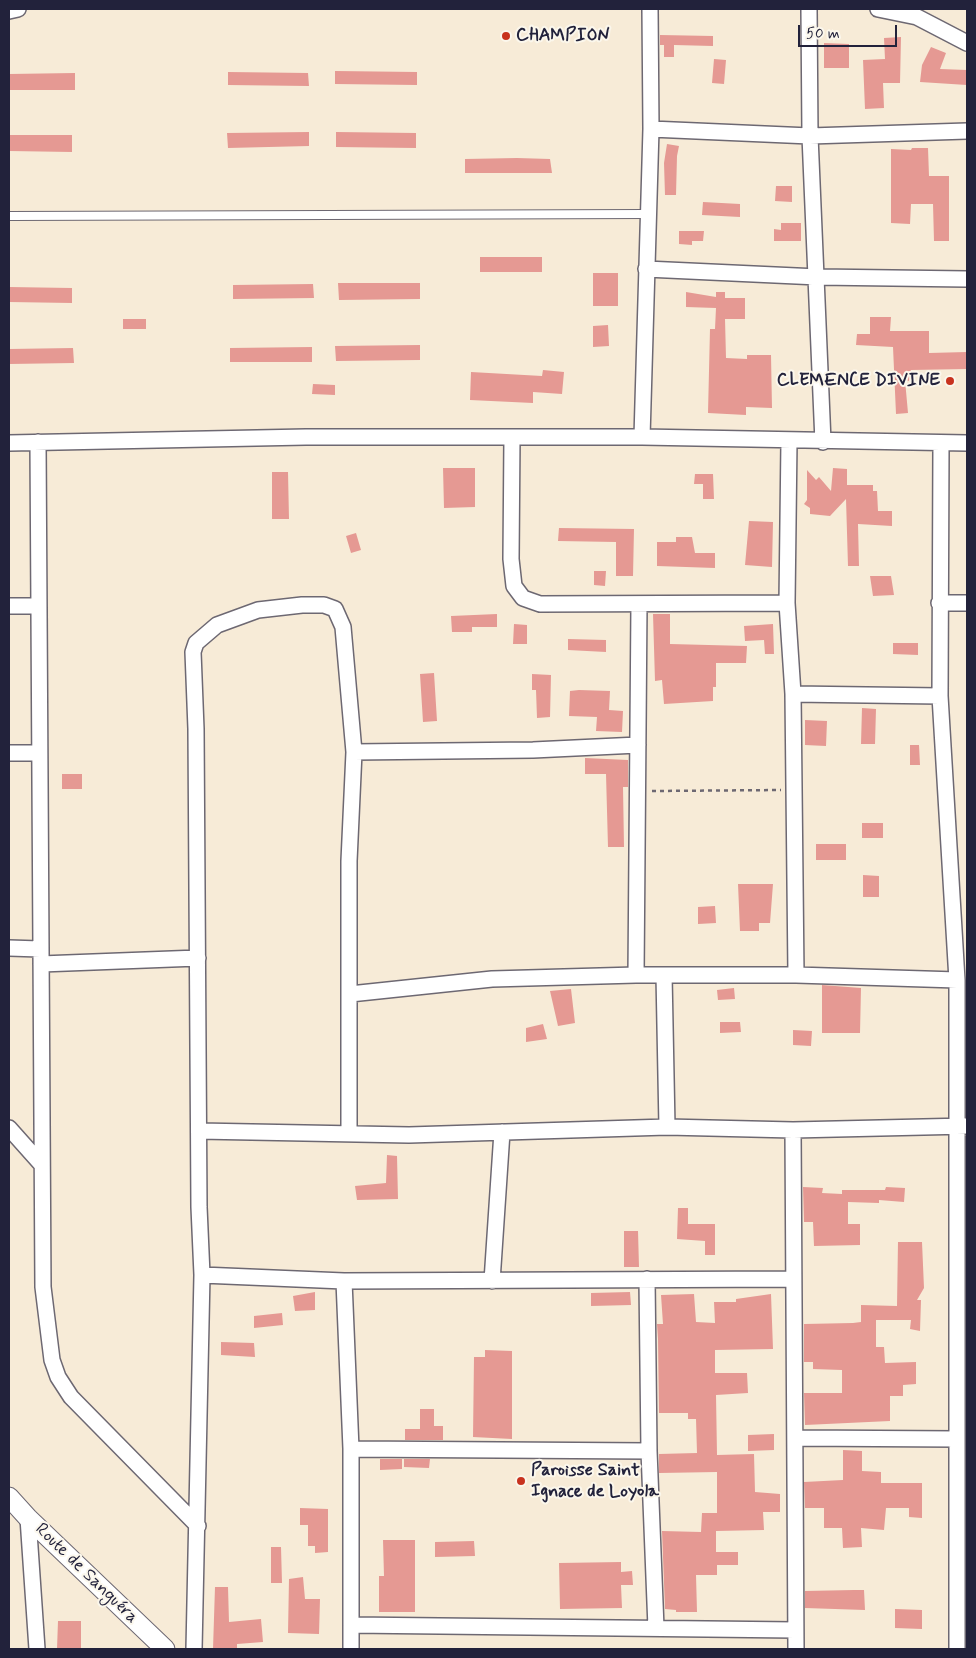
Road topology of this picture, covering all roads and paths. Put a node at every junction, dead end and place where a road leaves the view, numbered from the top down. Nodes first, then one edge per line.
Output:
1 (18, 9) edge
2 (650, 9) edge
3 (809, 9) edge
4 (878, 9) edge
5 (9, 11) edge
6 (967, 43) edge
7 (652, 128) junction
8 (967, 131) edge
9 (810, 136) junction
10 (648, 214) junction
11 (9, 216) edge
12 (646, 269) junction
13 (818, 277) junction
14 (967, 279) edge
15 (512, 437) junction
16 (642, 437) junction
17 (789, 441) junction
18 (38, 442) junction
19 (823, 442) junction
20 (9, 443) edge
21 (941, 444) junction
22 (967, 444) edge
23 (787, 603) junction
24 (939, 603) junction
25 (967, 603) edge
26 (640, 604) junction
27 (9, 606) edge
28 (39, 606) junction
29 (793, 694) junction
30 (940, 696) junction
31 (638, 745) junction
32 (354, 752) junction
33 (9, 753) edge
34 (38, 753) junction
35 (792, 790) junction
36 (638, 791) junction
37 (9, 948) edge
38 (40, 949) junction
39 (198, 958) junction
40 (41, 964) junction
41 (636, 975) junction
42 (664, 975) junction
43 (796, 975) junction
44 (957, 980) junction
45 (350, 994) junction
46 (962, 1126) edge
47 (667, 1127) junction
48 (9, 1128) edge
49 (199, 1130) junction
50 (793, 1130) junction
51 (502, 1132) junction
52 (349, 1133) junction
53 (42, 1165) junction
54 (202, 1275) junction
55 (962, 1277) edge
56 (648, 1278) junction
57 (792, 1279) junction
58 (344, 1281) junction
59 (492, 1281) junction
60 (796, 1438) junction
61 (957, 1439) junction
62 (351, 1449) junction
63 (648, 1451) junction
64 (9, 1497) edge
65 (28, 1518) junction
66 (198, 1526) junction
67 (351, 1625) junction
68 (656, 1628) junction
69 (795, 1630) junction
70 (36, 1649) edge
71 (165, 1649) edge
72 (194, 1649) edge
73 (351, 1649) edge
74 (796, 1649) edge
75 (957, 1649) edge

1 - 5 street
2 - 7 street
3 - 9 street
4 - 6 street
7 - 9 street
7 - 10 street
8 - 9 street
9 - 13 street
10 - 11 lane
10 - 12 street
12 - 13 street
12 - 16 street
13 - 14 street
13 - 19 street
15 - 16 street
15 - 18 street
15 - 26 street
16 - 17 street
17 - 19 street
17 - 23 street
18 - 20 street
18 - 28 street
19 - 21 street
21 - 22 street
21 - 24 street
23 - 26 street
23 - 29 street
24 - 25 street
24 - 30 street
26 - 31 street
27 - 28 street
28 - 34 street
29 - 30 street
29 - 35 street
30 - 44 street
31 - 32 street
31 - 36 street
32 - 39 street
32 - 45 street
33 - 34 street
34 - 38 street
35 - 36 path
35 - 43 street
36 - 41 street
37 - 38 street
38 - 40 street
39 - 40 street
39 - 49 street
40 - 53 street
41 - 42 street
41 - 45 street
42 - 43 street
42 - 47 street
43 - 44 street
44 - 46 street
45 - 52 street
46 - 50 street
46 - 55 street
47 - 50 street
47 - 51 street
48 - 53 street
49 - 52 street
49 - 54 street
50 - 57 street
51 - 52 street
51 - 59 street
53 - 66 street
54 - 58 street
54 - 66 street
55 - 61 street
56 - 57 street
56 - 59 street
56 - 63 street
57 - 60 street
58 - 59 street
58 - 62 street
60 - 61 street
60 - 69 street
61 - 75 street
62 - 63 street
62 - 67 street
63 - 68 street
64 - 65 street, Route de Sanguéra
65 - 70 street
65 - 71 street, Route de Sanguéra
66 - 72 street
67 - 68 street
67 - 73 street
68 - 69 street
69 - 74 street

